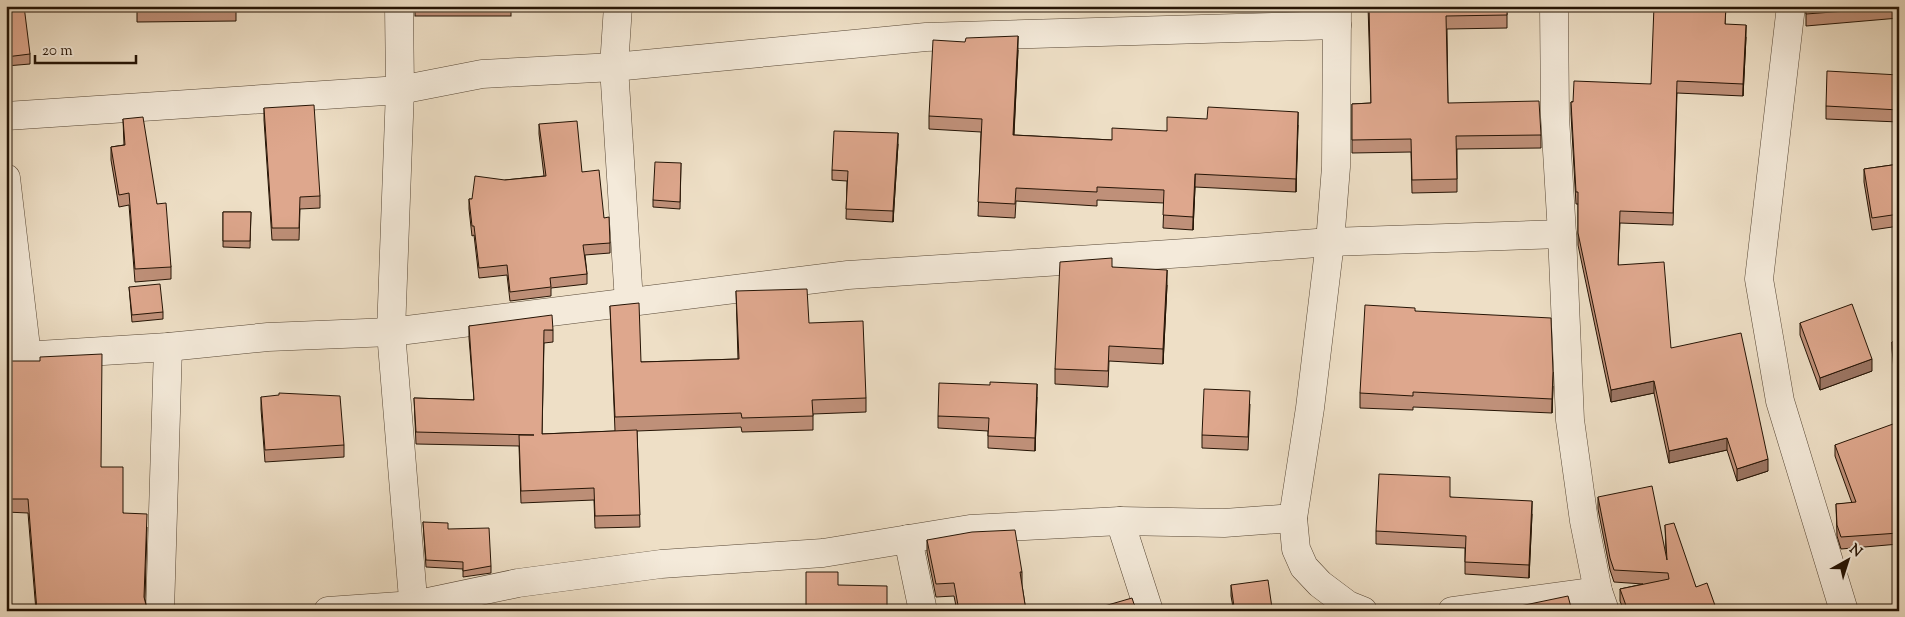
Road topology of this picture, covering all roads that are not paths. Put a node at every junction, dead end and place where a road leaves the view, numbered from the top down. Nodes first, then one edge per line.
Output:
1 (399, 6) edge
2 (618, 6) edge
3 (1554, 6) edge
4 (1792, 6) edge
5 (1337, 16) edge
6 (614, 67) junction
7 (400, 90) junction
8 (6, 116) edge
9 (6, 178) edge
10 (1562, 234) junction
11 (1330, 242) junction
12 (629, 302) junction
13 (391, 332) junction
14 (168, 347) junction
15 (16, 356) edge
16 (1293, 518) junction
17 (1120, 521) junction
18 (908, 538) junction
19 (1602, 601) edge
20 (414, 608) edge
21 (160, 611) edge
22 (328, 611) edge
23 (924, 611) edge
24 (1149, 611) edge
25 (1363, 611) edge
26 (1452, 611) edge
27 (1844, 611) edge

1 - 7 street
2 - 6 street
3 - 10 street
4 - 27 street
5 - 6 street
5 - 11 street
6 - 7 street
6 - 12 street
7 - 8 street
7 - 13 street
9 - 15 street
10 - 11 street
10 - 19 street
11 - 12 street
11 - 16 street
12 - 13 street
13 - 14 street
13 - 20 street
14 - 15 street
14 - 21 street
16 - 17 street
16 - 25 street
17 - 18 street
17 - 24 street
18 - 20 street
18 - 23 street
19 - 26 street
20 - 22 street

